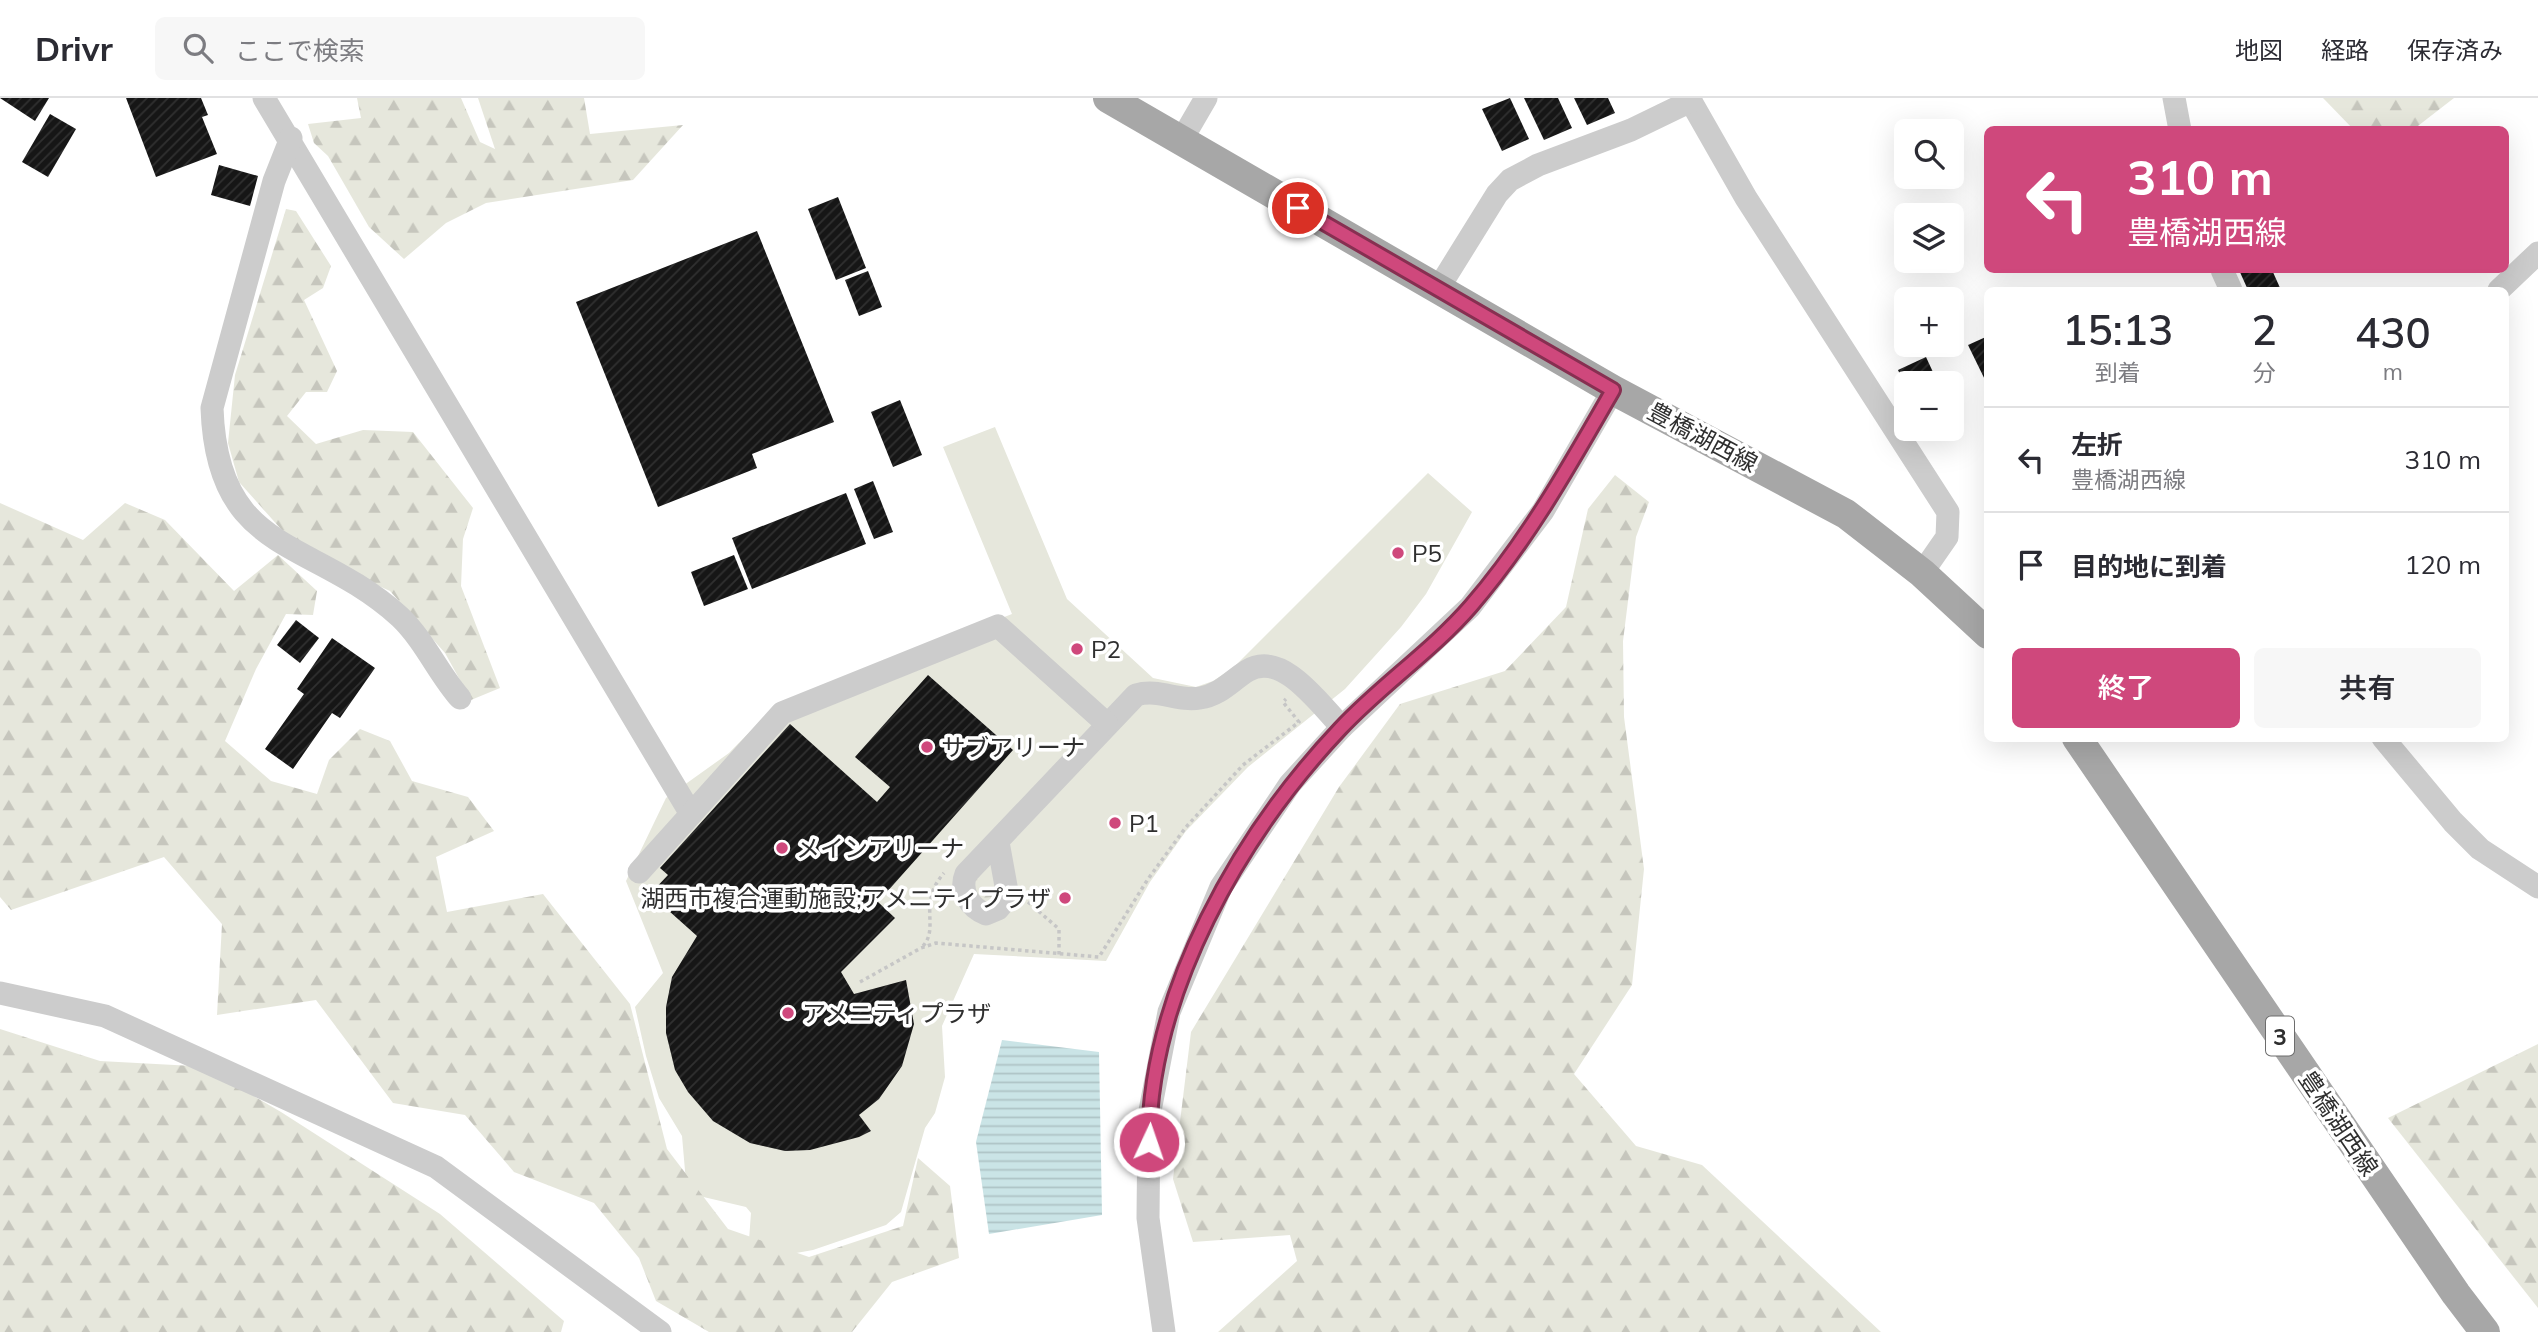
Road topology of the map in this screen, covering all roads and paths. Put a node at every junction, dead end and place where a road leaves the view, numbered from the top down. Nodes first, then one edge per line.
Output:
1 (264, 98) edge
2 (1108, 98) edge
3 (1206, 98) edge
4 (2174, 98) edge
5 (1690, 100) edge
6 (2179, 126) edge
7 (291, 138) junction
8 (1181, 141) junction
9 (2538, 253) edge
10 (2502, 287) edge
11 (1438, 289) junction
12 (1613, 390) junction
13 (1923, 573) junction
14 (1984, 630) edge
15 (1288, 689) junction
16 (460, 698) dead end
17 (1283, 702) junction
18 (1107, 724) junction
19 (1342, 727) junction
20 (2080, 742) edge
21 (2386, 742) edge
22 (691, 814) junction
23 (999, 842) dead end
24 (639, 872) dead end
25 (2538, 887) edge
26 (1023, 897) dead end
27 (1059, 956) junction
28 (860, 982) dead end
29 (0, 993) edge
30 (660, 1332) edge
31 (1164, 1332) edge
32 (2485, 1332) edge

1 - 7 street
2 - 8 main road, 豊橋湖西線
3 - 8 street
4 - 6 street
5 - 11 street
5 - 13 street
7 - 16 street
7 - 22 street
8 - 11 main road, 豊橋湖西線
9 - 10 street
11 - 12 main road, 豊橋湖西線
12 - 13 main road, 豊橋湖西線
12 - 19 street
13 - 14 main road, 豊橋湖西線
15 - 17 path
15 - 17 path
15 - 18 street
15 - 19 street
17 - 27 path
18 - 22 street
18 - 23 street
19 - 31 street
20 - 32 main road, 豊橋湖西線 / 3
21 - 25 street
22 - 24 street
26 - 27 path
27 - 28 path
29 - 30 street

